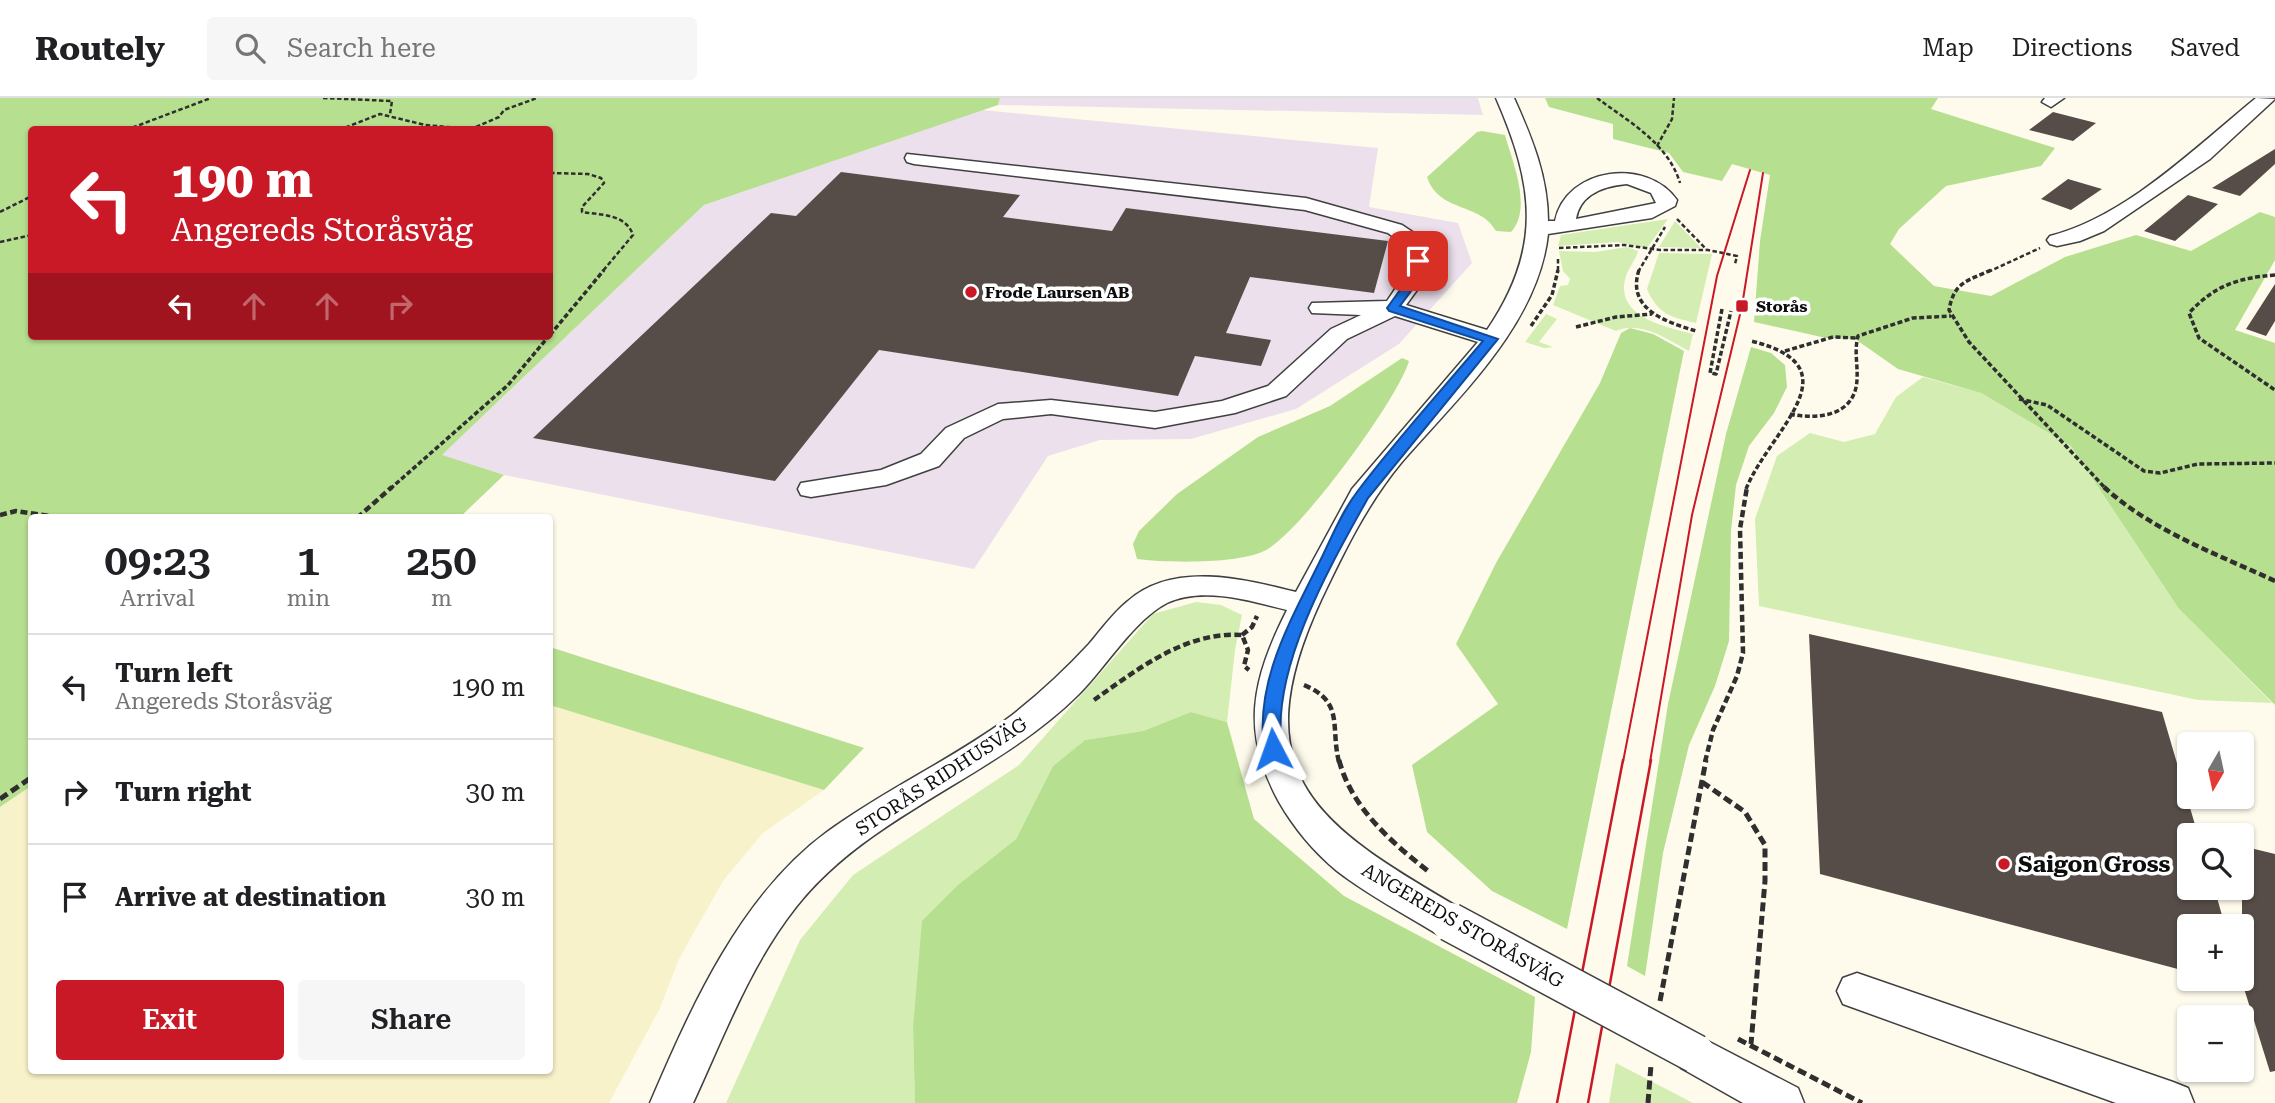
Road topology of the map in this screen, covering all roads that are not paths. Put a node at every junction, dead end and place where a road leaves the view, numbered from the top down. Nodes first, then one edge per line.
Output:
1 (1505, 98) edge
2 (2267, 98) edge
3 (914, 158) dead end
4 (1564, 227) junction
5 (1538, 228) junction
6 (2057, 240) road end
7 (1320, 307) dead end
8 (1393, 308) junction
9 (1491, 339) junction
10 (811, 489) dead end
11 (1304, 604) junction
12 (1857, 991) dead end
13 (671, 1103) edge
14 (1783, 1103) edge
15 (2173, 1103) edge

1 - 5 street, ANGEREDS STORÅSVÄG
2 - 6 street
3 - 8 street
4 - 4 street
4 - 5 street
5 - 9 street, ANGEREDS STORÅSVÄG
7 - 8 street
8 - 9 street
8 - 10 street
9 - 11 street, ANGEREDS STORÅSVÄG
11 - 13 street, STORÅS RIDHUSVÄG
11 - 14 street, ANGEREDS STORÅSVÄG, bridge
12 - 15 street

